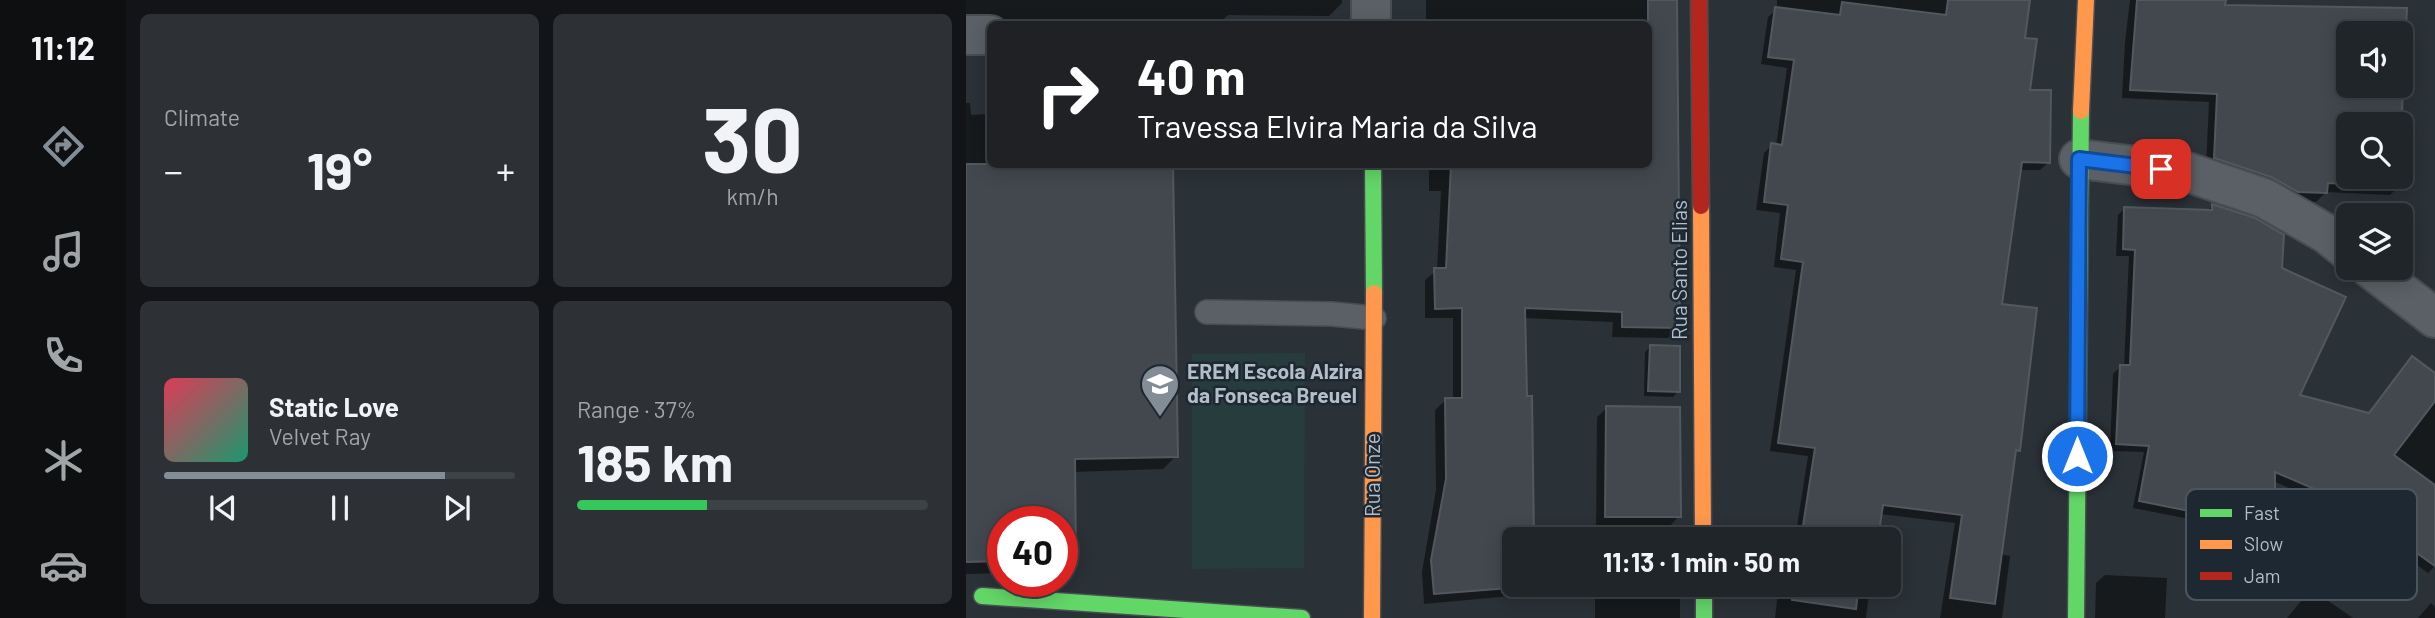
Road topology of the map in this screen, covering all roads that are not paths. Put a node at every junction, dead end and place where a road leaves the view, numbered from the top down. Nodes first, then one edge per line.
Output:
1 (1371, 0) edge
2 (1699, 0) edge
3 (2086, 0) edge
4 (1371, 21) edge
5 (966, 35) edge
6 (987, 35) edge
7 (2079, 159) junction
8 (1373, 168) edge
9 (2336, 241) edge
10 (2386, 280) edge
11 (1207, 312) dead end
12 (1374, 318) junction
13 (2435, 318) edge
14 (1703, 527) edge
15 (982, 596) dead end
16 (1704, 597) edge
17 (1303, 618) edge
18 (1372, 618) edge
19 (1704, 618) edge
20 (2076, 618) edge

1 - 4 street
2 - 14 street, Rua Santo Elias
3 - 7 street
5 - 6 street
7 - 9 street
7 - 20 street
8 - 12 street, Rua Onze
10 - 13 street
11 - 12 lane
12 - 18 street, Rua Onze
15 - 17 street
16 - 19 street

